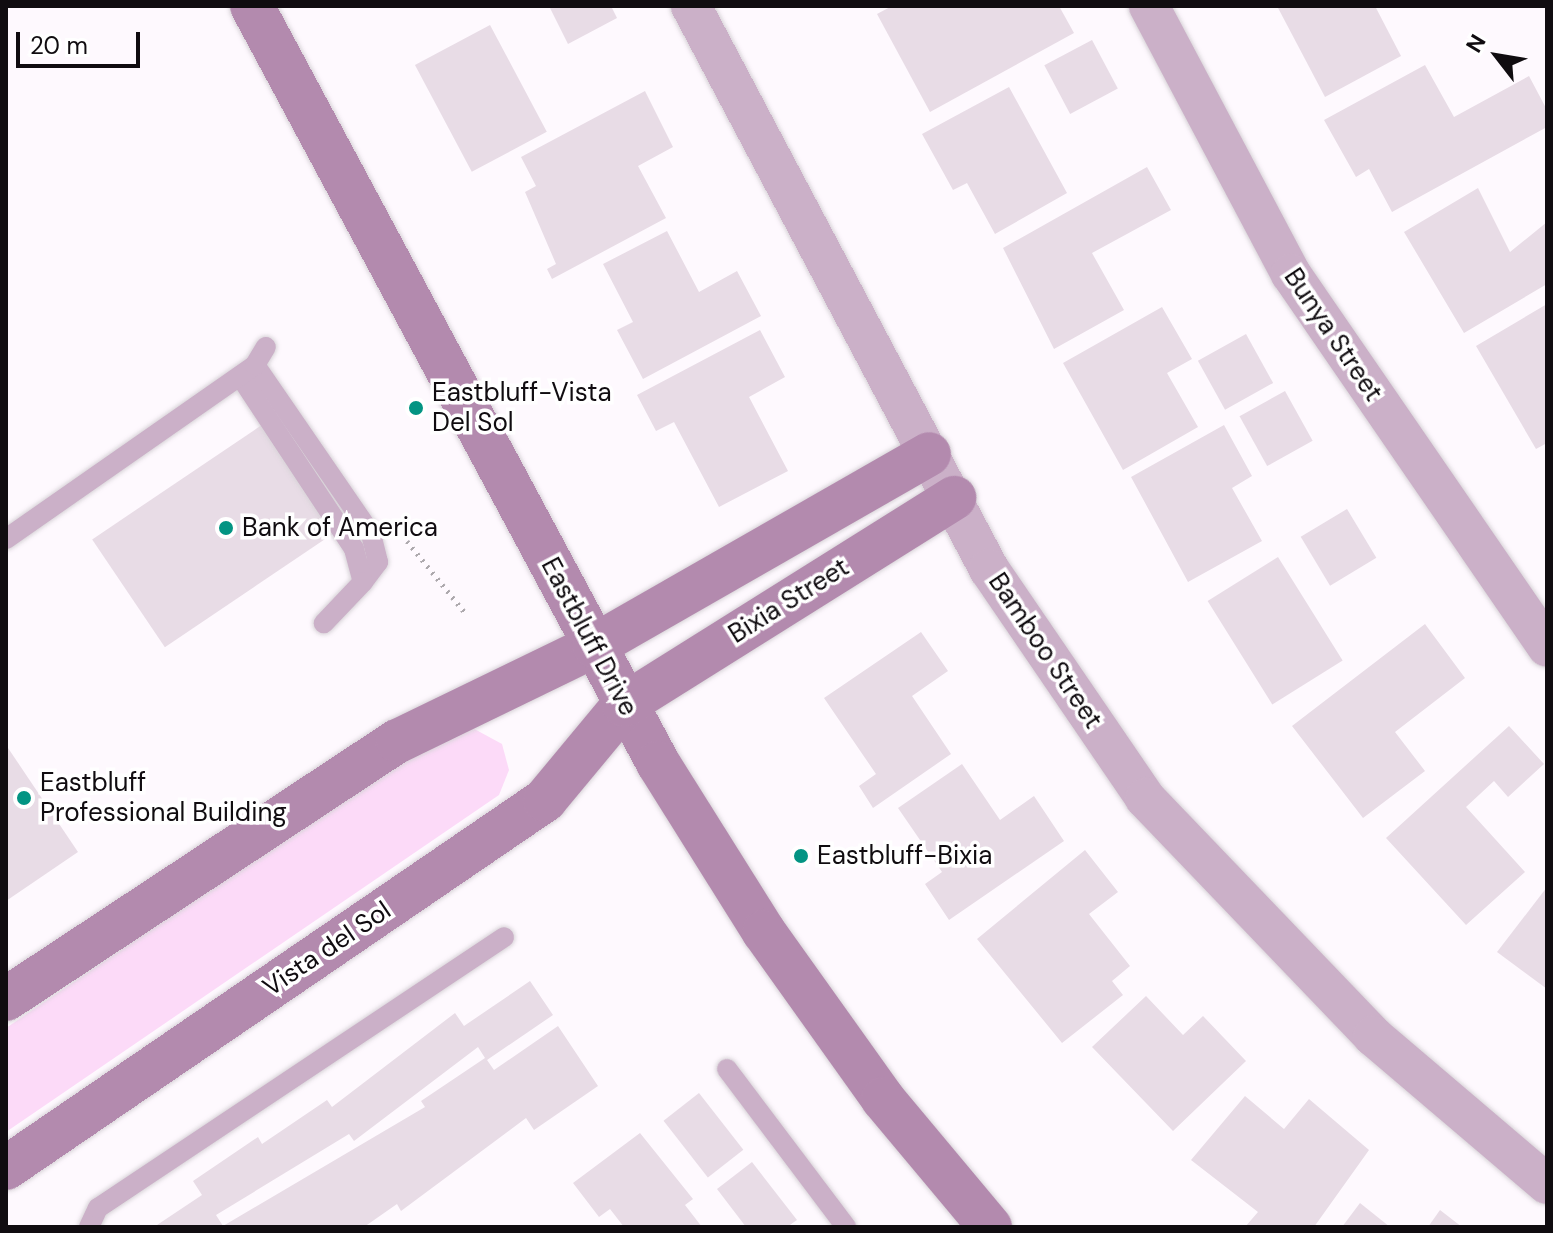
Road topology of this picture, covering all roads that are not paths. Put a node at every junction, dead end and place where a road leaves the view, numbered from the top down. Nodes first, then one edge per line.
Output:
1 (252, 6) edge
2 (691, 6) edge
3 (1149, 6) edge
4 (929, 454) junction
5 (954, 498) junction
6 (6, 539) edge
7 (324, 623) dead end
8 (594, 646) junction
9 (1547, 646) edge
10 (624, 705) junction
11 (504, 937) dead end
12 (6, 999) edge
13 (727, 1069) dead end
14 (6, 1168) edge
15 (1547, 1184) edge
16 (89, 1227) edge
17 (846, 1227) edge
18 (990, 1227) edge

1 - 8 street, Eastbluff Drive
2 - 4 street, Bamboo Street
3 - 9 street, Bunya Street
4 - 5 street, Bamboo Street
4 - 8 street
5 - 10 street, Bixia Street
5 - 15 street, Bamboo Street
6 - 7 lane
8 - 10 street, Eastbluff Drive
8 - 12 street
10 - 14 street, Vista del Sol
10 - 18 street, Eastbluff Drive
11 - 16 lane
13 - 17 lane

